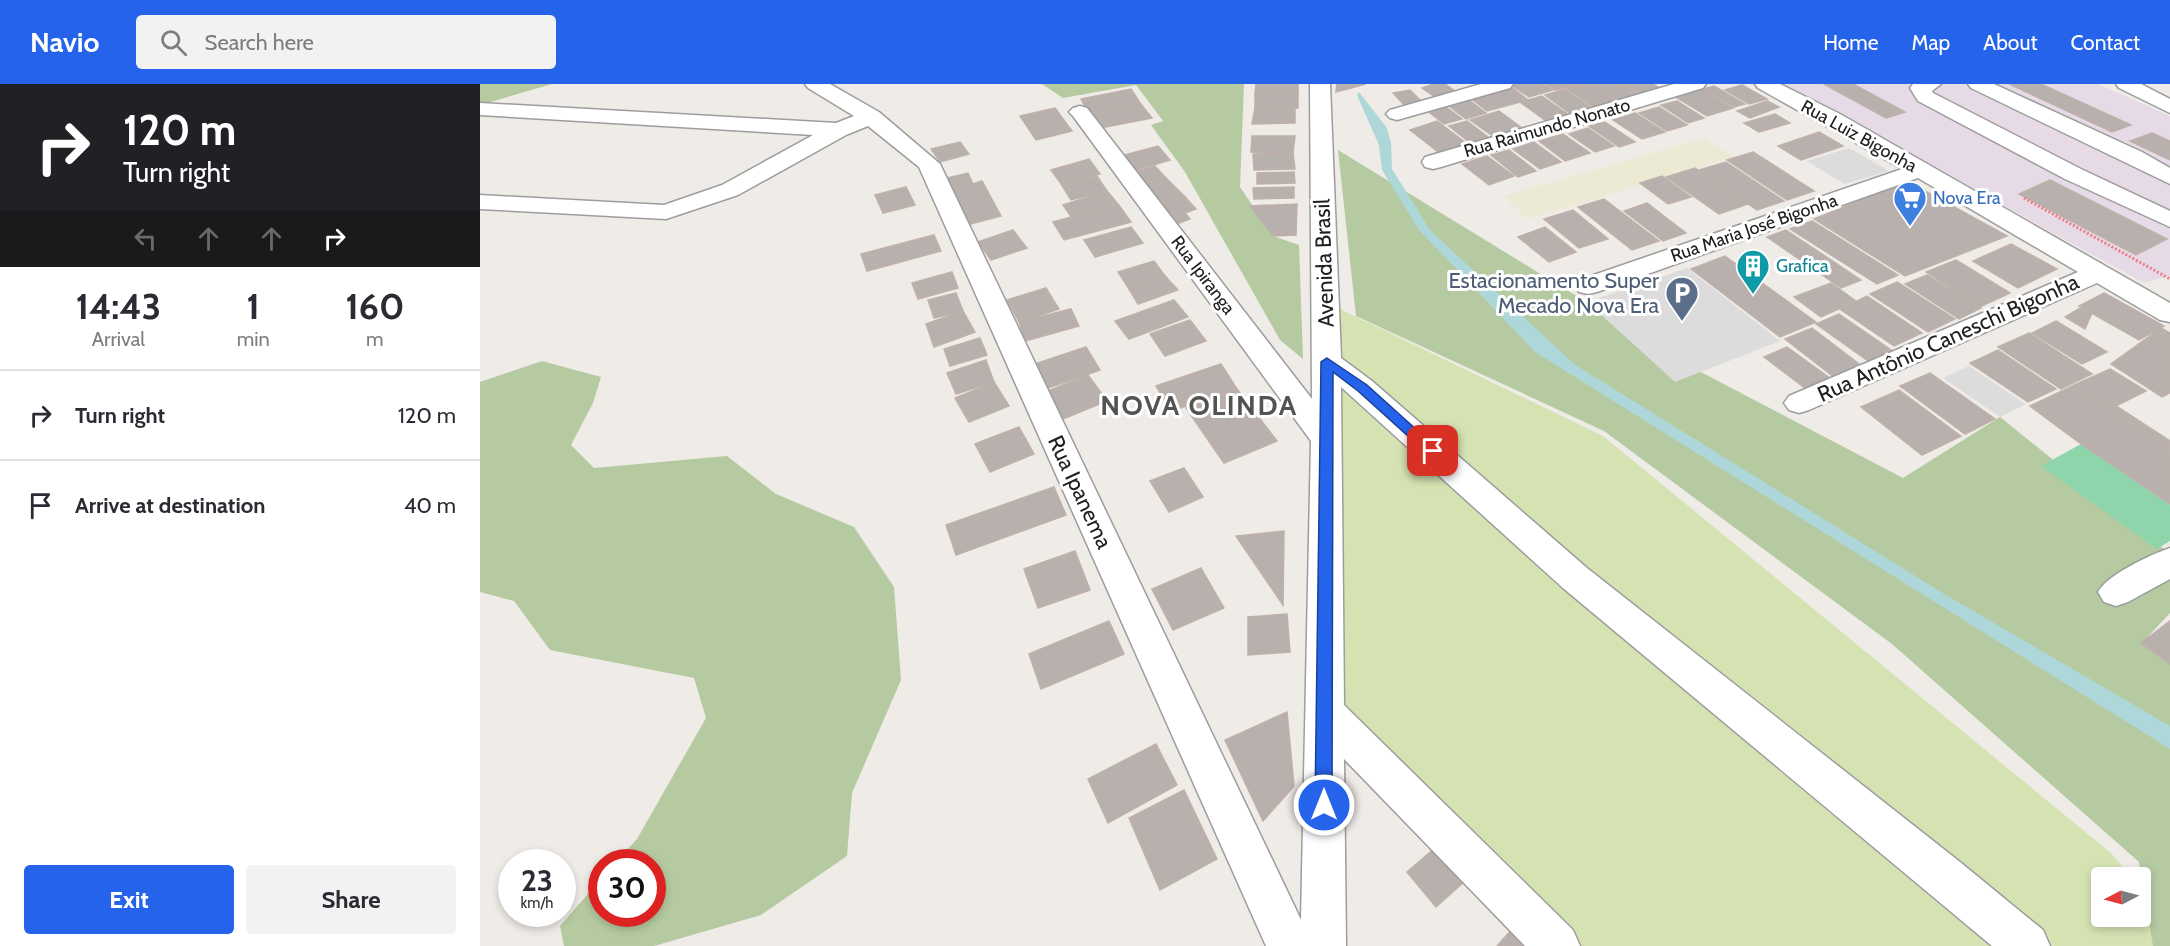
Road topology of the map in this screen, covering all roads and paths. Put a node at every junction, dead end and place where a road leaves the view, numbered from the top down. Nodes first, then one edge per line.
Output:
1 (815, 84) edge
2 (1320, 84) edge
3 (1503, 84) edge
4 (1696, 84) edge
5 (1765, 84) edge
6 (1931, 84) edge
7 (1978, 84) edge
8 (2126, 84) edge
9 (2170, 107) edge
10 (480, 109) edge
11 (1080, 112) dead end
12 (1397, 114) dead end
13 (871, 117) junction
14 (838, 130) junction
15 (1433, 162) dead end
16 (1920, 170) junction
17 (2170, 177) edge
18 (480, 202) edge
19 (2170, 220) edge
20 (2098, 273) junction
21 (1588, 286) dead end
22 (2170, 314) edge
23 (1327, 362) junction
24 (1799, 403) dead end
25 (1326, 439) junction
26 (2170, 562) edge
27 (2116, 592) dead end
28 (1324, 711) junction
29 (1288, 946) edge
30 (1323, 946) edge
31 (1557, 946) edge
32 (2027, 946) edge

1 - 13 street, Rua Ipanema
2 - 23 street, Avenida Brasil
3 - 12 street
4 - 15 street, Rua Raimundo Nonato
5 - 16 street, Rua Luiz Bigonha
6 - 19 street
7 - 17 street
8 - 9 street
10 - 14 street
11 - 25 street, Rua Ipiranga
13 - 14 street
13 - 29 street, Rua Ipanema
14 - 18 street
16 - 20 street, Rua Luiz Bigonha
16 - 21 street, Rua Maria José Bigonha
20 - 22 street, Rua Luiz Bigonha
20 - 24 street, Rua Antônio Caneschi Bigonha
23 - 25 street, Avenida Brasil
23 - 32 street
25 - 28 street, Avenida Brasil
26 - 27 street
28 - 30 street, Avenida Brasil
28 - 31 street

